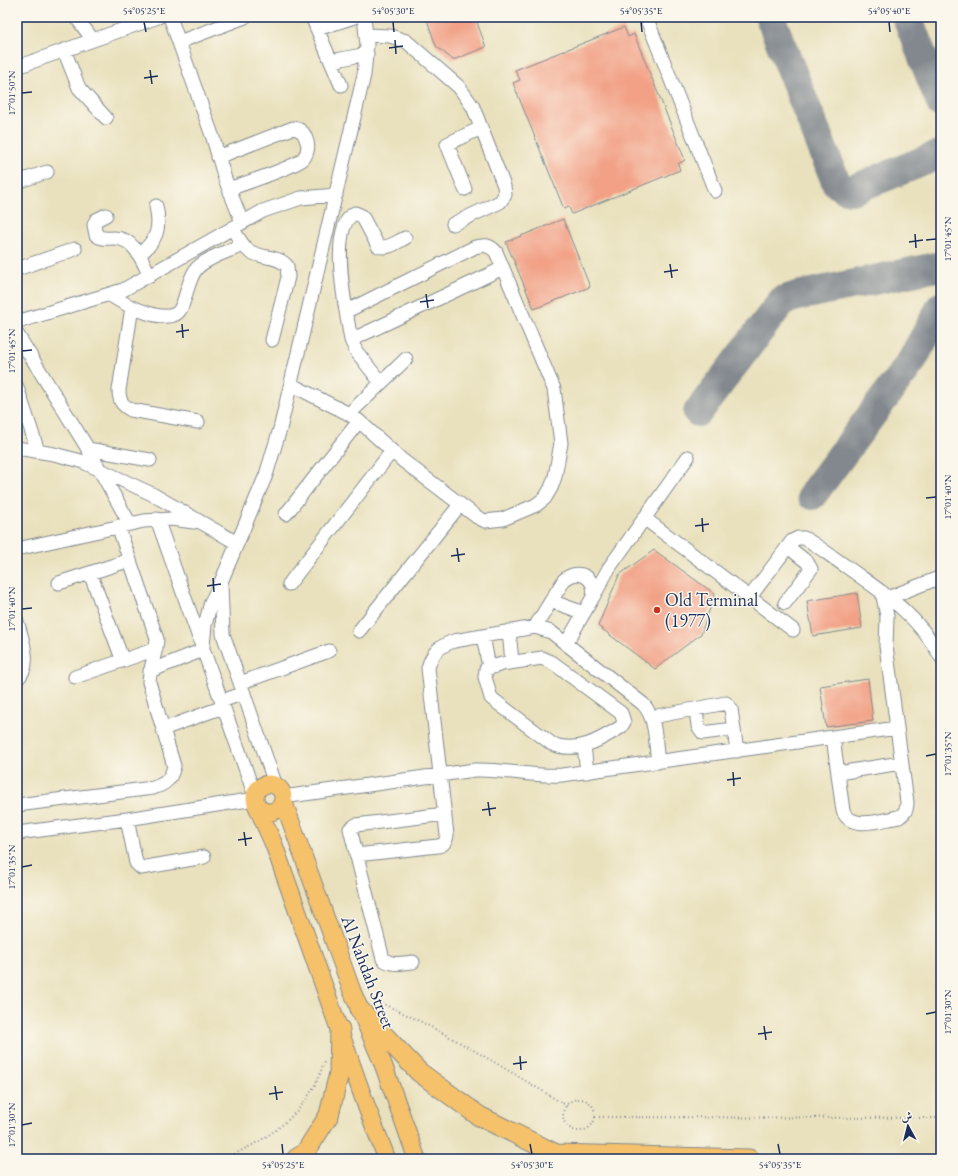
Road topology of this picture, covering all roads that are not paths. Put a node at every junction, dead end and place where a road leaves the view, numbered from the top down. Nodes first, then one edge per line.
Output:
1 (76, 17) edge
2 (158, 17) edge
3 (170, 17) edge
4 (245, 17) edge
5 (354, 17) edge
6 (364, 17) edge
7 (646, 17) edge
8 (124, 23) edge
9 (315, 23) edge
10 (367, 35) junction
11 (93, 40) junction
12 (179, 42) junction
13 (64, 50) junction
14 (367, 54) junction
15 (331, 61) junction
16 (17, 67) edge
17 (341, 85) dead end
18 (106, 118) dead end
19 (481, 128) junction
20 (218, 157) junction
21 (47, 172) dead end
22 (17, 182) edge
23 (229, 189) junction
24 (466, 189) dead end
25 (714, 191) dead end
26 (336, 195) junction
27 (156, 206) dead end
28 (106, 215) dead end
29 (453, 224) dead end
30 (237, 225) junction
31 (405, 238) dead end
32 (243, 245) junction
33 (75, 249) dead end
34 (139, 255) junction
35 (503, 268) junction
36 (17, 269) edge
37 (150, 276) junction
38 (110, 295) junction
39 (132, 307) junction
40 (347, 311) junction
41 (17, 322) edge
42 (17, 335) edge
43 (272, 340) dead end
44 (351, 340) junction
45 (406, 359) dead end
46 (381, 383) junction
47 (292, 385) junction
48 (17, 387) edge
49 (354, 418) junction
50 (198, 422) dead end
51 (17, 448) edge
52 (88, 449) junction
53 (38, 451) junction
54 (392, 451) junction
55 (688, 457) dead end
56 (150, 460) dead end
57 (101, 470) junction
58 (459, 506) junction
59 (286, 514) dead end
60 (644, 518) junction
61 (157, 519) junction
62 (199, 522) junction
63 (124, 525) junction
64 (237, 543) junction
65 (788, 547) junction
66 (17, 549) edge
67 (130, 560) junction
68 (90, 573) junction
69 (941, 577) edge
70 (221, 582) junction
71 (59, 583) dead end
72 (290, 584) dead end
73 (886, 595) junction
74 (593, 597) junction
75 (750, 597) junction
76 (551, 601) junction
77 (785, 603) dead end
78 (584, 613) junction
79 (17, 622) edge
80 (536, 627) junction
81 (793, 630) dead end
82 (359, 631) dead end
83 (509, 631) junction
84 (223, 634) junction
85 (483, 636) junction
86 (203, 644) junction
87 (566, 644) junction
88 (156, 650) junction
89 (329, 650) dead end
90 (941, 657) edge
91 (124, 661) junction
92 (512, 662) junction
93 (489, 667) junction
94 (150, 671) junction
95 (75, 677) dead end
96 (17, 679) edge
97 (242, 688) junction
98 (222, 704) junction
99 (696, 709) junction
100 (652, 717) junction
101 (897, 728) junction
102 (163, 729) junction
103 (733, 729) junction
104 (833, 737) junction
105 (584, 746) junction
106 (737, 751) junction
107 (658, 762) junction
108 (901, 763) junction
109 (587, 772) junction
110 (838, 773) junction
111 (440, 774) junction
112 (281, 794) junction
113 (255, 800) junction
114 (17, 805) edge
115 (445, 814) junction
116 (127, 819) junction
117 (17, 833) edge
118 (356, 855) junction
119 (204, 857) dead end
120 (413, 962) dead end
121 (360, 1010) junction
122 (340, 1029) junction
123 (296, 1159) edge
124 (387, 1159) edge
125 (417, 1159) edge
126 (749, 1159) edge

1 - 11 lane
2 - 8 lane
3 - 12 lane
4 - 12 lane
5 - 9 lane
6 - 10 lane
7 - 25 lane
8 - 11 lane
9 - 15 lane
10 - 14 lane
10 - 19 lane
11 - 13 lane
12 - 20 lane
13 - 16 lane
13 - 18 lane
14 - 15 lane
14 - 26 lane
15 - 17 lane
19 - 24 lane
19 - 29 lane
20 - 23 lane
20 - 23 lane
21 - 22 lane
23 - 30 lane
26 - 30 lane
26 - 47 lane
27 - 34 lane
28 - 34 lane
30 - 32 lane
30 - 37 lane
31 - 40 lane
32 - 39 lane
32 - 43 lane
33 - 36 lane
34 - 37 lane
35 - 40 lane
35 - 44 lane
35 - 58 lane
37 - 38 lane
38 - 39 lane
38 - 41 lane
39 - 50 lane
40 - 44 lane
42 - 52 lane
44 - 46 lane
45 - 46 lane
46 - 49 lane
47 - 49 lane
47 - 64 lane
48 - 53 lane
49 - 54 lane
49 - 59 lane
51 - 53 lane
52 - 56 lane
52 - 57 lane
53 - 57 lane
54 - 58 lane
54 - 72 lane
55 - 60 lane
57 - 62 lane
57 - 63 lane
58 - 82 lane
60 - 74 lane
60 - 75 lane
61 - 62 lane
61 - 63 lane
61 - 86 lane
62 - 64 lane
63 - 66 lane
63 - 67 lane
64 - 70 lane
65 - 73 lane
65 - 75 lane
65 - 77 lane
67 - 68 lane
67 - 88 lane
68 - 71 lane
68 - 91 lane
69 - 73 lane
70 - 84 lane, Al Nahdah Street
70 - 86 lane
73 - 90 lane
73 - 101 lane
74 - 76 lane
74 - 78 lane
75 - 81 lane
76 - 78 lane
76 - 80 lane
78 - 87 lane
79 - 96 lane
80 - 83 lane
80 - 87 lane
83 - 85 lane
83 - 92 lane
84 - 86 lane
84 - 97 lane, Al Nahdah Street
85 - 93 lane
85 - 111 lane
86 - 94 lane
86 - 98 lane
87 - 100 lane
88 - 91 lane
88 - 94 lane
89 - 97 lane
91 - 95 lane
92 - 93 lane
92 - 105 lane
93 - 105 lane
94 - 102 lane
97 - 98 lane
97 - 112 lane, Al Nahdah Street
98 - 102 lane
98 - 113 lane
99 - 100 lane
99 - 103 lane
99 - 103 lane
100 - 107 lane
101 - 104 lane
101 - 108 lane
102 - 114 lane
103 - 106 lane
104 - 106 lane
104 - 110 lane
105 - 109 lane
106 - 107 lane
107 - 109 lane
108 - 110 lane
108 - 110 lane
109 - 111 lane
111 - 112 lane
111 - 115 lane
112 - 113 main road
112 - 113 main road
112 - 121 main road, Al Nahdah Street
113 - 116 lane
113 - 122 main road
115 - 118 lane
115 - 118 lane
116 - 117 lane
116 - 119 lane
118 - 120 lane
121 - 125 main road, Al Nahdah Street
121 - 126 highway
122 - 123 highway
122 - 124 main road

